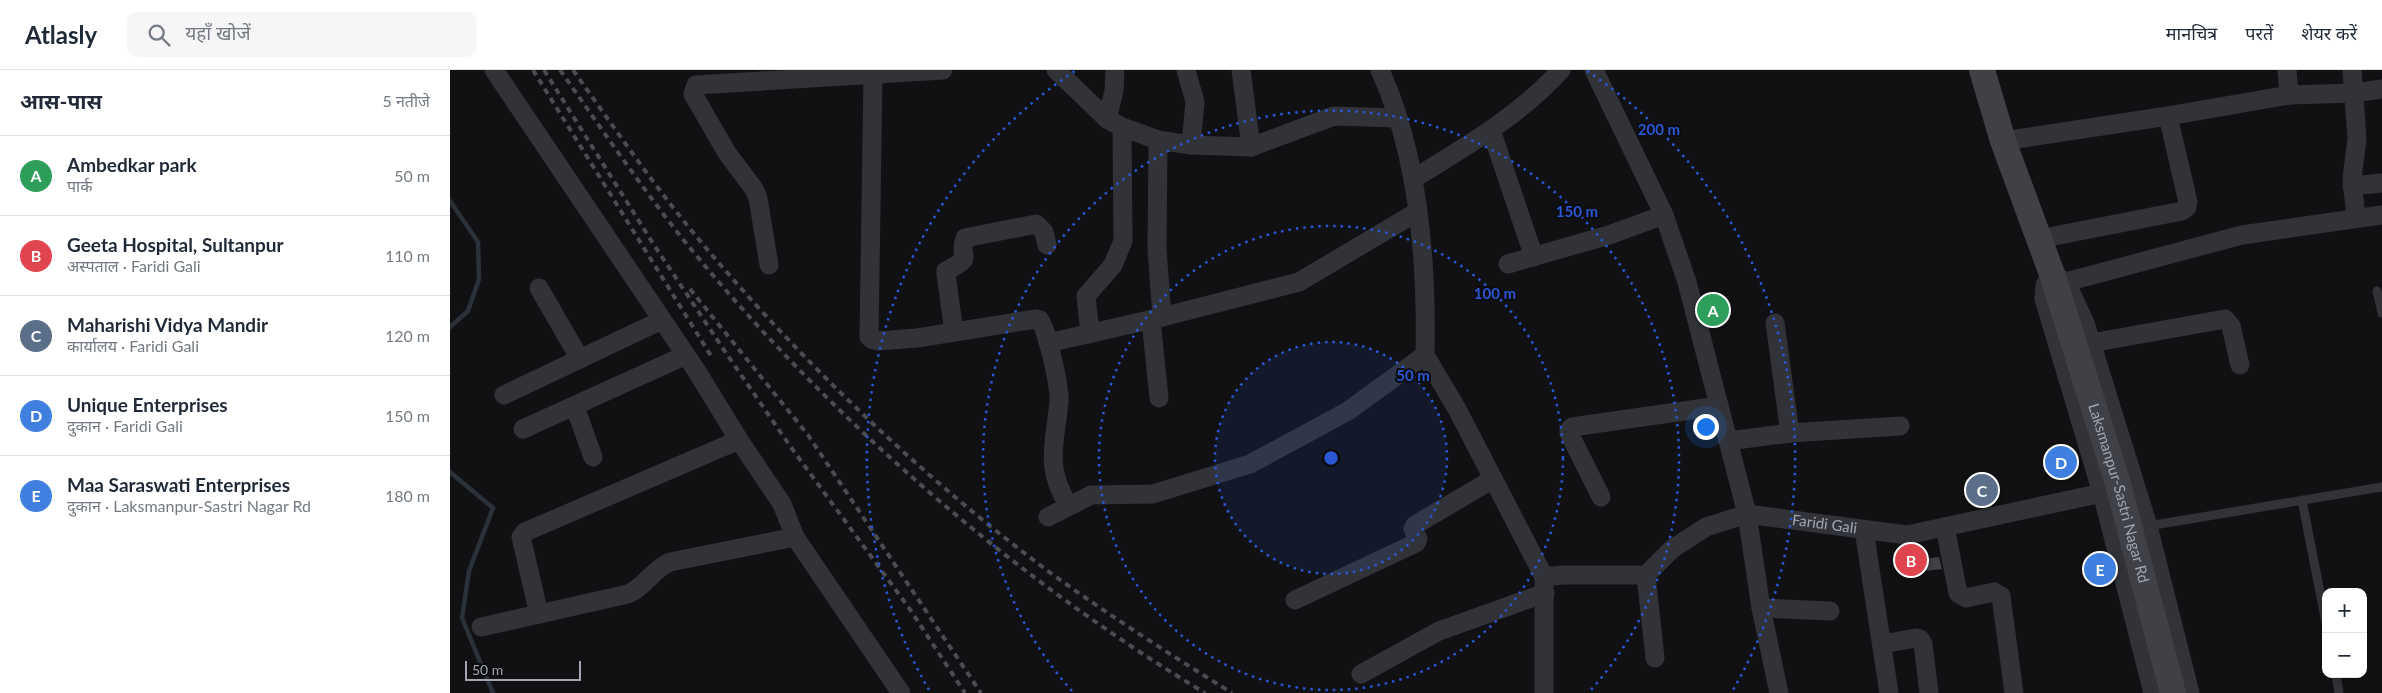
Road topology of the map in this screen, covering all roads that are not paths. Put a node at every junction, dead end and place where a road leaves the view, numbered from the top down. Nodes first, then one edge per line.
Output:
1 (494, 70) edge
2 (943, 70) edge
3 (1056, 70) edge
4 (1115, 70) edge
5 (1186, 70) edge
6 (1242, 70) edge
7 (1380, 70) edge
8 (1561, 70) edge
9 (1594, 70) edge
10 (1982, 70) edge
11 (2287, 70) edge
12 (2352, 70) edge
13 (873, 74) junction
14 (2382, 89) edge
15 (2354, 92) junction
16 (2288, 95) junction
17 (2168, 116) junction
18 (1398, 118) junction
19 (1115, 123) junction
20 (1491, 130) junction
21 (1158, 140) junction
22 (2004, 141) junction
23 (1191, 145) junction
24 (1251, 147) junction
25 (1413, 179) junction
26 (2382, 183) edge
27 (2352, 186) junction
28 (1417, 212) junction
29 (1664, 214) junction
30 (2382, 215) edge
31 (2356, 218) junction
32 (2039, 239) junction
33 (1047, 245) dead end
34 (1534, 257) junction
35 (1508, 264) dead end
36 (769, 265) dead end
37 (2059, 284) junction
38 (539, 288) dead end
39 (2377, 291) dead end
40 (2382, 313) edge
41 (1156, 318) junction
42 (662, 320) junction
43 (1774, 323) dead end
44 (954, 332) junction
45 (1090, 334) junction
46 (1048, 343) junction
47 (2091, 343) junction
48 (686, 355) junction
49 (1425, 355) junction
50 (580, 359) junction
51 (2240, 365) dead end
52 (504, 395) dead end
53 (1159, 398) dead end
54 (1719, 406) junction
55 (575, 407) junction
56 (1900, 426) dead end
57 (523, 429) dead end
58 (1790, 433) junction
59 (739, 440) junction
60 (1728, 441) junction
61 (593, 458) dead end
62 (1493, 479) junction
63 (2382, 487) edge
64 (2102, 493) junction
65 (1601, 497) dead end
66 (2302, 500) junction
67 (1069, 506) junction
68 (1747, 514) junction
69 (1048, 517) dead end
70 (2148, 526) junction
71 (1945, 527) junction
72 (1864, 530) junction
73 (795, 536) junction
74 (1646, 575) junction
75 (1544, 585) junction
76 (1295, 600) dead end
77 (2322, 602) edge
78 (1762, 608) junction
79 (1830, 611) dead end
80 (539, 614) junction
81 (481, 627) dead end
82 (1882, 644) junction
83 (1655, 658) dead end
84 (1361, 674) dead end
85 (2337, 678) edge
86 (901, 693) edge
87 (1544, 693) edge
88 (1779, 693) edge
89 (1889, 693) edge
90 (1929, 693) edge
91 (2014, 693) edge
92 (2153, 693) edge
93 (2173, 693) edge
94 (2190, 693) edge
95 (2339, 693) edge

1 - 42 street
2 - 13 street
3 - 19 street
4 - 19 street
5 - 23 street
6 - 24 street
7 - 18 street
8 - 20 street
9 - 29 street
10 - 22 street, Laksmanpur-Sastri Nagar Rd
11 - 16 street
12 - 15 street
13 - 36 street
13 - 44 street
14 - 15 street
15 - 16 street
15 - 27 street
16 - 17 street
17 - 22 street
17 - 32 street
18 - 24 street
18 - 25 street
19 - 21 street
19 - 45 street
20 - 25 street
20 - 34 street
21 - 23 street
21 - 41 street
22 - 32 street, Laksmanpur-Sastri Nagar Rd
23 - 24 street
25 - 28 street
26 - 27 street
27 - 31 street
28 - 41 street
28 - 49 street
29 - 34 street
29 - 54 street
30 - 31 street
31 - 37 street
32 - 37 street, Laksmanpur-Sastri Nagar Rd
33 - 44 street
34 - 35 street
37 - 47 street
37 - 64 street
37 - 93 street, Laksmanpur-Sastri Nagar Rd
38 - 50 street
39 - 40 lane
41 - 45 street
41 - 53 street
42 - 48 street
42 - 50 street
43 - 58 street
44 - 46 street
45 - 46 street
46 - 67 street
47 - 51 street
47 - 70 street
48 - 55 street
48 - 59 street
49 - 62 street
49 - 67 street
50 - 52 street
54 - 60 street
54 - 65 street
55 - 57 street
55 - 61 street
56 - 58 street
58 - 60 street
59 - 73 street
59 - 80 street
60 - 68 street
62 - 75 street
62 - 76 street
63 - 66 lane
64 - 71 street, Faridi Gali
64 - 92 street
66 - 70 lane
66 - 77 lane
67 - 69 street
68 - 72 street, Faridi Gali
68 - 74 street, Faridi Gali
68 - 78 street
70 - 94 street
71 - 72 street, Faridi Gali
71 - 91 street
72 - 82 street
73 - 80 street
73 - 86 street
74 - 75 street
74 - 83 street
75 - 84 street
75 - 87 street
78 - 79 street
78 - 88 street
80 - 81 street
82 - 89 street
82 - 90 street
85 - 95 lane

